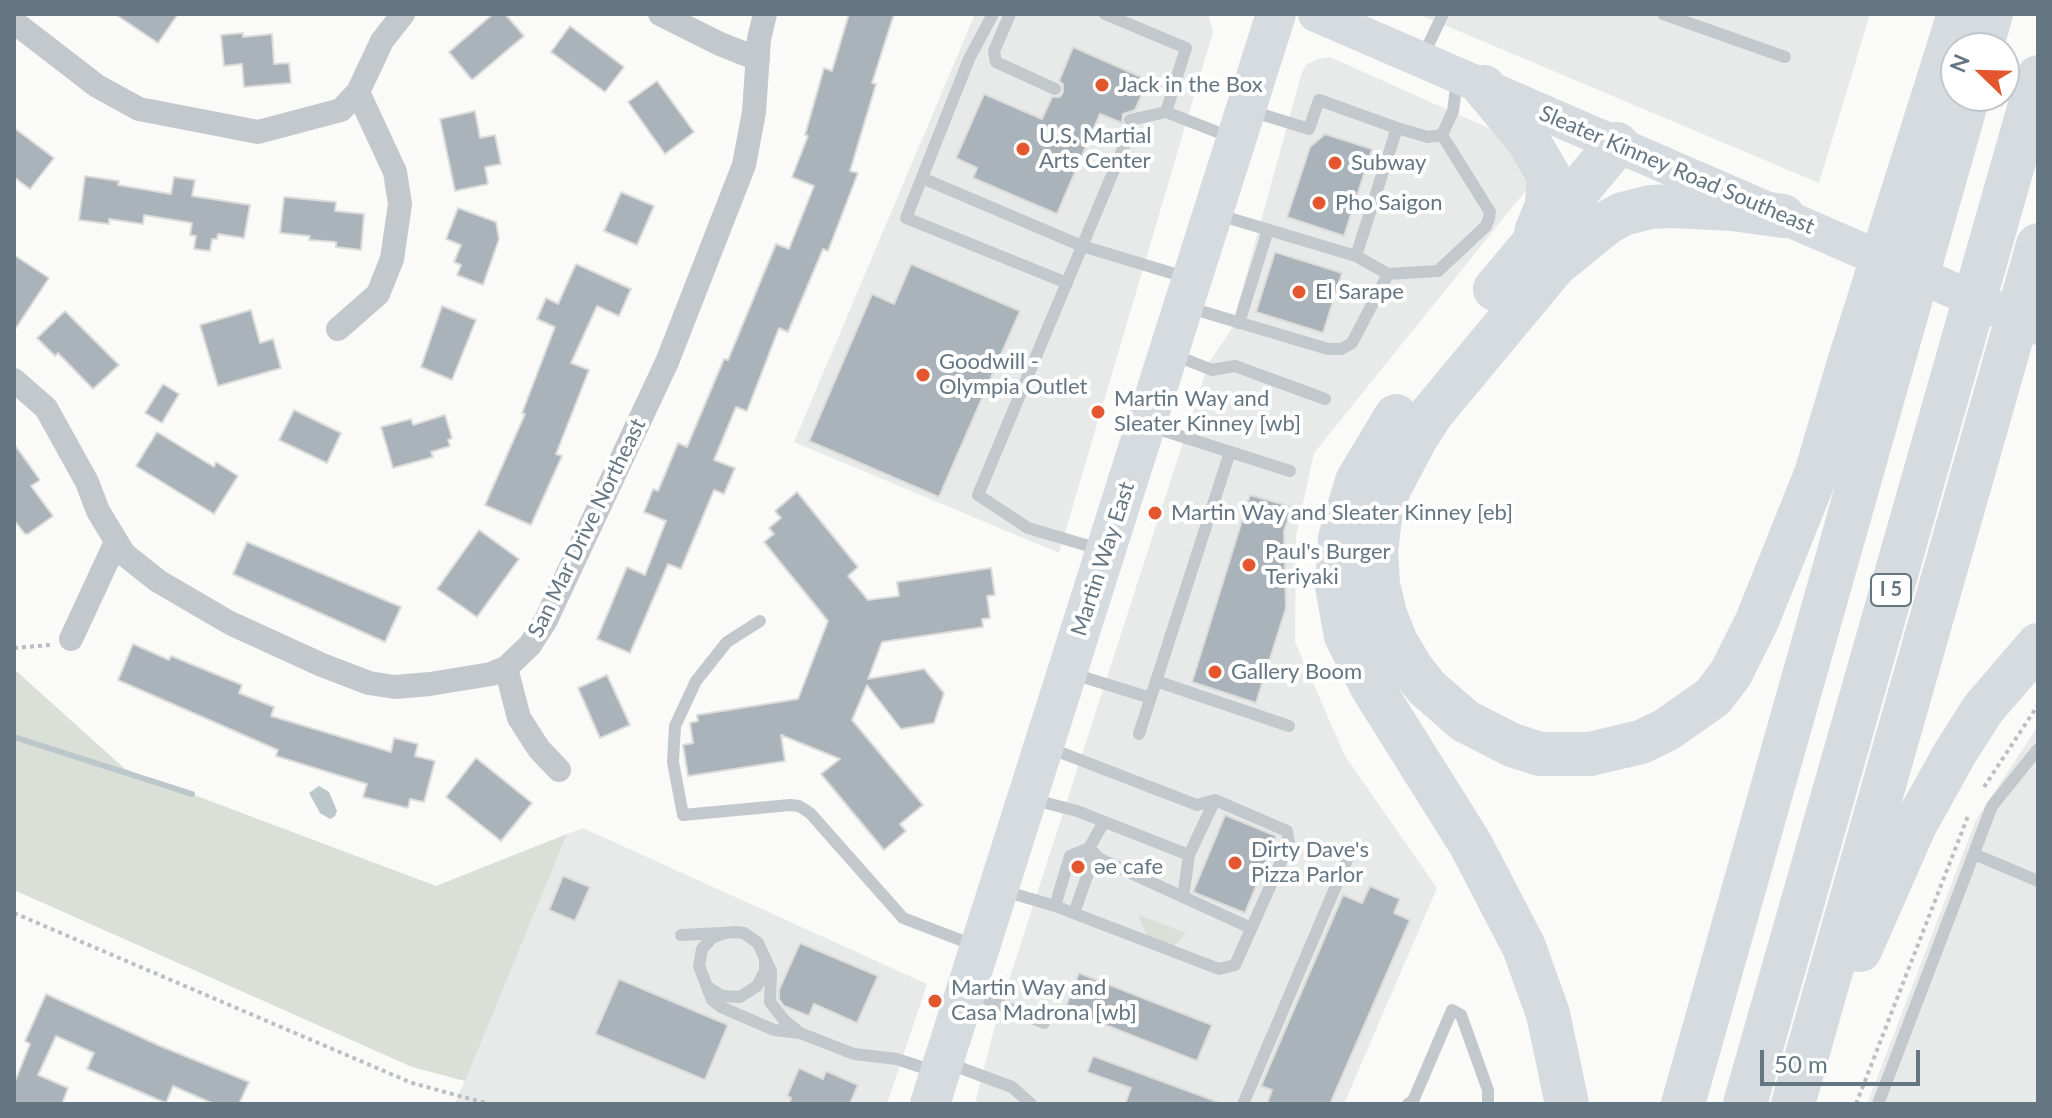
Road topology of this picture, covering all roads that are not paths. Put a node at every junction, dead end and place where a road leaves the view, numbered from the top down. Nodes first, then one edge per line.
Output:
1 (403, 14) edge
2 (660, 14) edge
3 (765, 14) edge
4 (993, 14) edge
5 (1010, 14) edge
6 (1105, 14) edge
7 (1276, 14) edge
8 (1316, 14) edge
9 (1443, 14) edge
10 (1663, 14) edge
11 (1959, 14) edge
12 (14, 22) edge
13 (1785, 57) dead end
14 (758, 59) junction
15 (1421, 60) junction
16 (2038, 77) edge
17 (1471, 82) junction
18 (1055, 89) dead end
19 (358, 92) junction
20 (1166, 112) junction
21 (1963, 112) edge
22 (1130, 120) dead end
23 (1241, 125) junction
24 (1397, 128) junction
25 (1442, 135) junction
26 (1617, 144) junction
27 (1124, 146) dead end
28 (922, 178) junction
29 (1213, 213) junction
30 (1783, 216) junction
31 (1268, 230) junction
32 (2038, 245) edge
33 (1082, 246) junction
34 (1530, 247) junction
35 (1356, 256) junction
36 (1388, 274) junction
37 (1067, 283) junction
38 (1188, 293) junction
39 (1239, 323) junction
40 (2038, 326) edge
41 (338, 329) dead end
42 (1169, 353) junction
43 (14, 380) edge
44 (1325, 399) dead end
45 (1146, 425) junction
46 (1230, 452) junction
47 (1290, 471) dead end
48 (1955, 538) junction
49 (116, 542) junction
50 (1106, 551) junction
51 (760, 621) dead end
52 (71, 639) road end
53 (2038, 645) edge
54 (506, 668) junction
55 (1067, 673) junction
56 (1156, 681) junction
57 (1151, 698) junction
58 (1289, 726) dead end
59 (1139, 734) dead end
60 (1044, 746) junction
61 (2038, 749) edge
62 (559, 770) dead end
63 (1027, 798) junction
64 (1215, 800) junction
65 (1104, 822) junction
66 (1089, 848) junction
67 (1974, 854) junction
68 (1189, 855) junction
69 (1347, 860) dead end
70 (2038, 881) edge
71 (998, 890) junction
72 (1183, 897) junction
73 (1055, 906) junction
74 (1074, 913) junction
75 (1251, 928) junction
76 (724, 933) junction
77 (979, 947) junction
78 (699, 958) junction
79 (766, 960) junction
80 (703, 981) junction
81 (965, 991) junction
82 (1044, 1023) dead end
83 (800, 1033) junction
84 (938, 1080) edge
85 (1414, 1103) edge
86 (1031, 1104) edge
87 (1243, 1104) edge
88 (1488, 1104) edge
89 (1567, 1104) edge
90 (1683, 1104) edge
91 (1745, 1104) edge
92 (1795, 1104) edge
93 (1878, 1104) edge

1 - 19 street
2 - 14 street
3 - 14 street, San Mar Drive Northeast
4 - 28 lane
5 - 18 lane
6 - 20 lane
7 - 23 main road, Martin Way East
8 - 15 main road, Sleater Kinney Road Southeast
9 - 15 lane
10 - 13 lane
11 - 30 highway
12 - 19 street
14 - 54 street, San Mar Drive Northeast
15 - 17 main road, Sleater Kinney Road Southeast
16 - 91 highway, I 5
17 - 25 lane
17 - 26 main road, Sleater Kinney Road Southeast
17 - 34 highway
19 - 41 street
20 - 22 lane
20 - 23 lane
21 - 90 highway
23 - 24 lane
23 - 29 main road, Martin Way East
24 - 25 lane
24 - 35 lane
25 - 36 lane
26 - 30 main road, Sleater Kinney Road Southeast
26 - 34 highway
27 - 33 lane
28 - 33 lane
28 - 37 lane
29 - 31 lane
29 - 38 main road, Martin Way East
30 - 40 main road, Sleater Kinney Road Southeast
31 - 35 lane
31 - 39 lane
32 - 48 highway
33 - 37 lane
33 - 38 lane
34 - 89 highway
35 - 36 lane
36 - 39 lane
37 - 50 lane
38 - 39 lane
38 - 42 main road, Martin Way East
40 - 48 highway
42 - 44 lane
42 - 45 main road, Martin Way East
43 - 49 street
45 - 46 lane
45 - 50 main road, Martin Way East
46 - 47 lane
46 - 56 lane
48 - 92 highway
49 - 52 street
49 - 54 street
50 - 55 main road, Martin Way East
51 - 77 lane
53 - 92 highway
54 - 62 street
55 - 57 lane
55 - 60 main road, Martin Way East
56 - 57 lane
56 - 58 lane
57 - 59 lane
60 - 63 main road, Martin Way East
60 - 64 lane
61 - 67 lane
63 - 65 lane
63 - 71 main road, Martin Way East
64 - 68 lane
64 - 75 lane
65 - 66 lane
65 - 68 lane
66 - 72 lane
66 - 73 lane
66 - 74 lane
67 - 70 lane
67 - 93 lane
68 - 72 lane
69 - 87 lane
71 - 73 lane
71 - 77 main road, Martin Way East
72 - 75 lane
73 - 74 lane
74 - 75 lane
76 - 78 lane
76 - 78 lane
76 - 79 lane
77 - 81 main road, Martin Way East
78 - 80 lane
79 - 80 lane
79 - 83 lane
80 - 83 lane
81 - 82 lane
81 - 84 main road, Martin Way East
83 - 84 lane
84 - 86 lane
85 - 88 lane

